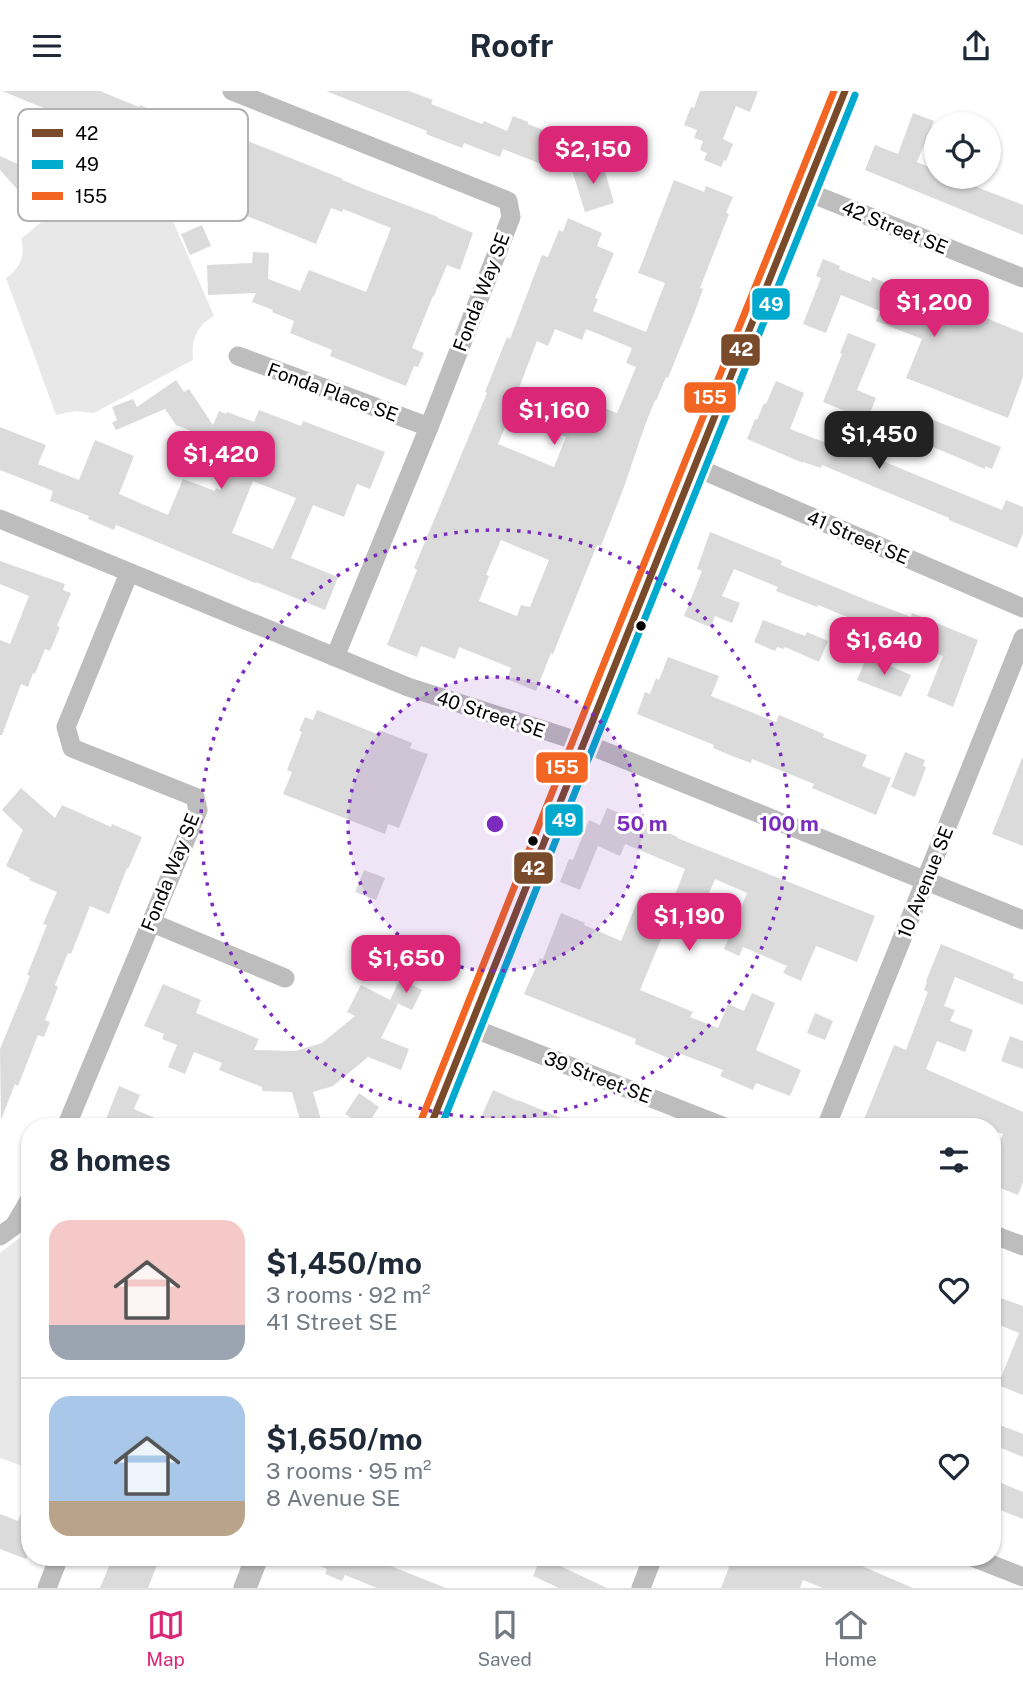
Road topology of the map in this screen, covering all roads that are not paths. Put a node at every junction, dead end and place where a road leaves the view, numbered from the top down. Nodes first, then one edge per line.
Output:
1 (232, 91) edge
2 (845, 91) edge
3 (805, 191) junction
4 (1023, 278) edge
5 (238, 356) dead end
6 (429, 427) junction
7 (693, 466) junction
8 (0, 519) edge
9 (129, 573) junction
10 (1023, 608) edge
11 (1023, 638) edge
12 (335, 657) junction
13 (584, 743) junction
14 (926, 880) junction
15 (1023, 920) edge
16 (150, 922) junction
17 (285, 978) dead end
18 (470, 1027) junction
19 (70, 1118) edge
20 (434, 1118) edge
21 (702, 1118) edge
22 (830, 1118) edge
23 (21, 1214) edge
24 (0, 1236) edge
25 (1001, 1237) edge
26 (1023, 1246) edge
27 (56, 1566) edge
28 (254, 1566) edge
29 (650, 1566) edge
30 (995, 1566) edge
31 (1023, 1577) edge
32 (47, 1588) edge
33 (245, 1588) edge
34 (641, 1588) edge

1 - 6 street, Fonda Way SE
2 - 3 street
3 - 4 street, 42 Street SE
3 - 7 street
5 - 6 street, Fonda Place SE
6 - 12 street, Fonda Way SE
7 - 10 street, 41 Street SE
7 - 13 street
8 - 9 street, 40 Street SE
9 - 12 street, 40 Street SE
9 - 16 street, Fonda Way SE
11 - 14 street, 10 Avenue SE
12 - 13 street, 40 Street SE
13 - 14 street, 40 Street SE
13 - 18 street
14 - 15 street, 40 Street SE
14 - 22 street, 10 Avenue SE
16 - 17 street
16 - 19 street, Fonda Way SE
18 - 20 street
18 - 21 street, 39 Street SE
23 - 24 street
25 - 26 street
27 - 32 street
28 - 33 street
29 - 34 street
30 - 31 street

